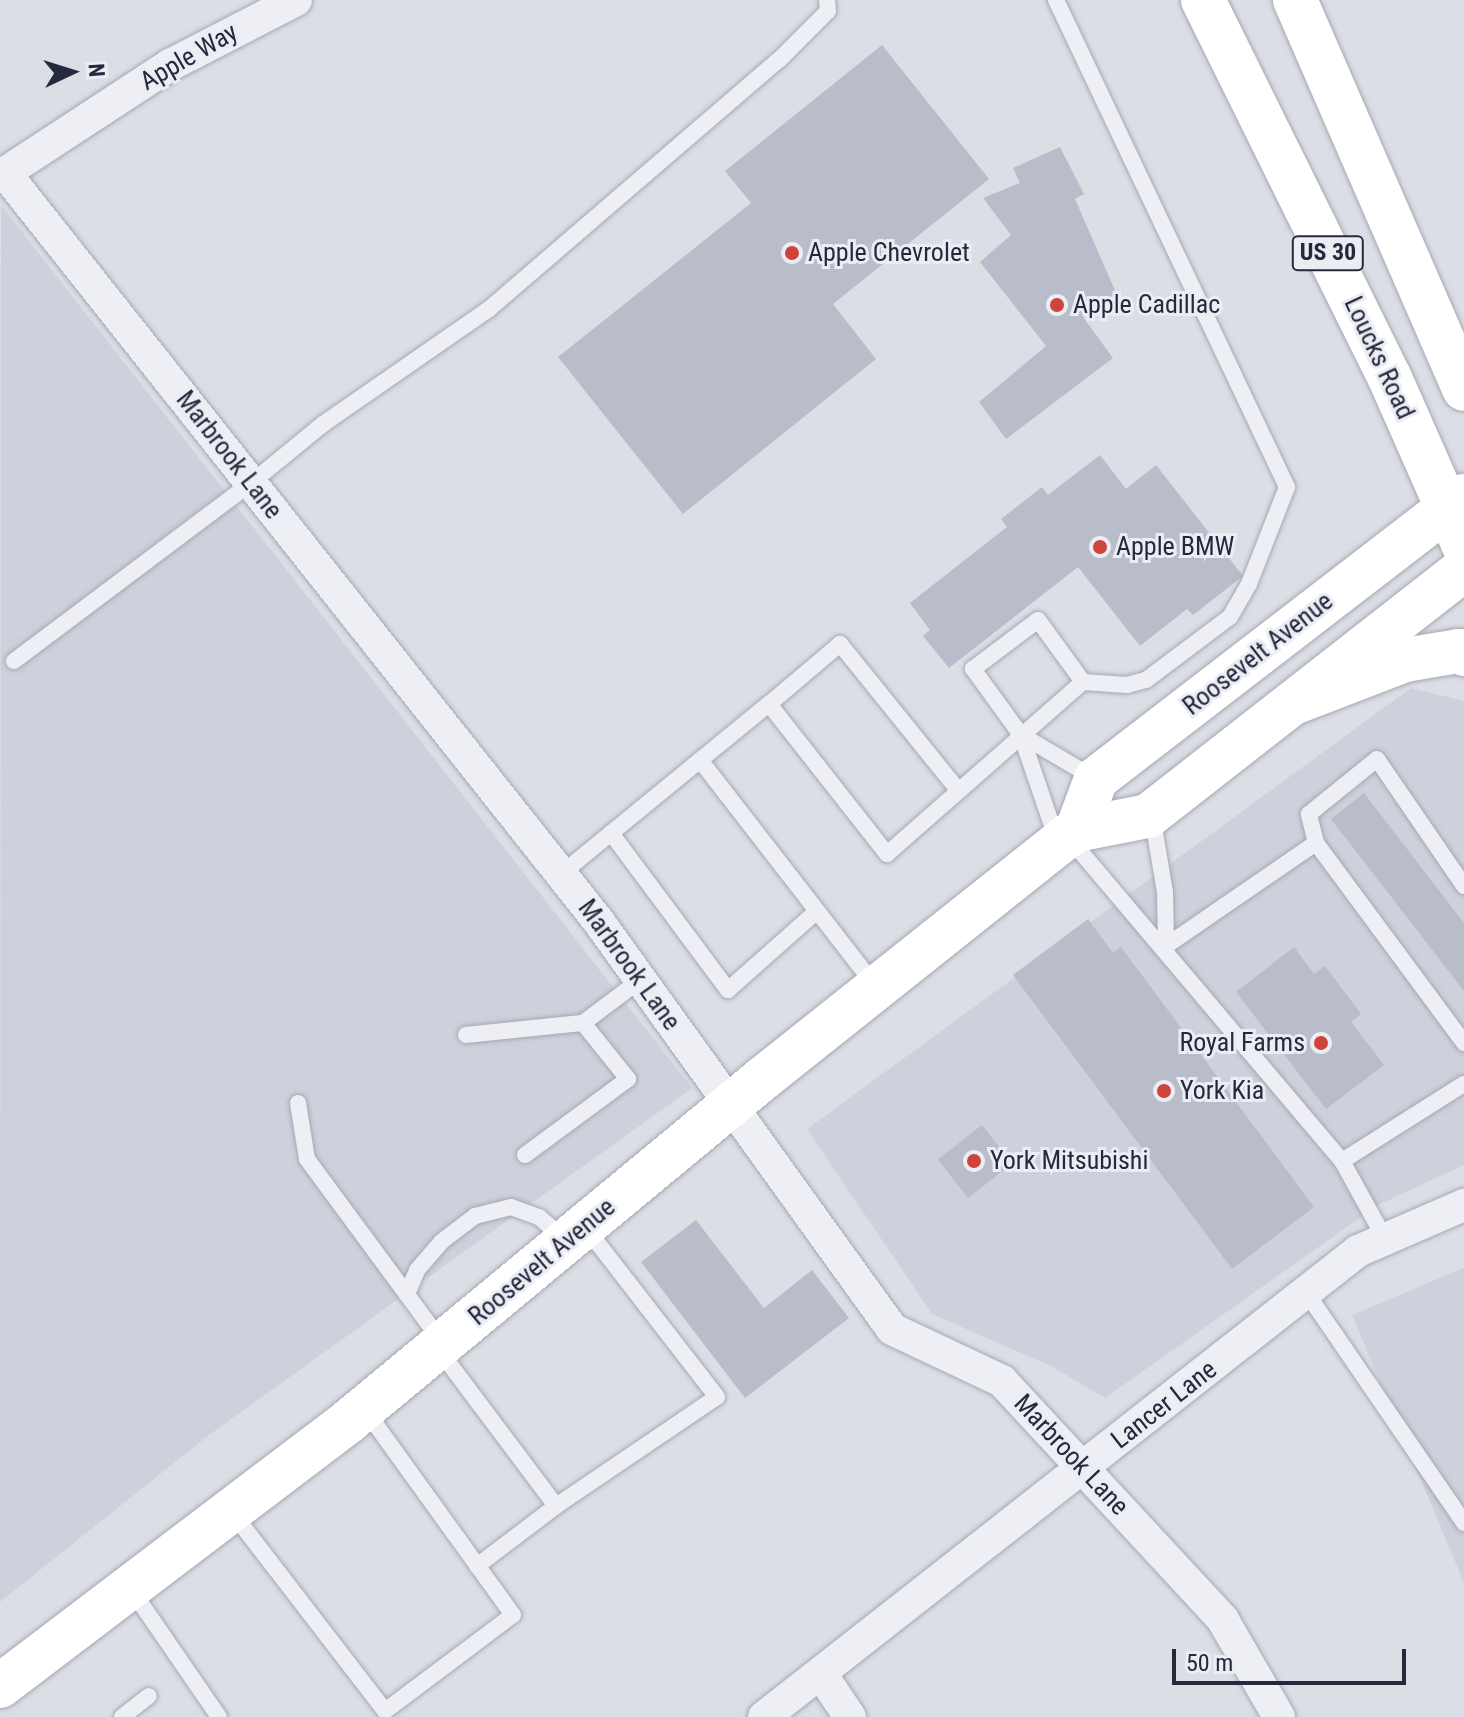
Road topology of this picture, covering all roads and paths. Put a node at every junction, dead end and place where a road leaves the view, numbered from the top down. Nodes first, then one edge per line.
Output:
1 (827, 0) edge
2 (1056, 0) edge
3 (1203, 0) edge
4 (1295, 0) edge
5 (285, 2) edge
6 (5, 173) joint
7 (1452, 340) edge
8 (1464, 389) edge
9 (251, 483) junction
10 (1458, 517) edge
11 (1464, 569) edge
12 (1464, 654) edge
13 (14, 661) dead end
14 (1083, 682) junction
15 (1296, 702) junction
16 (769, 704) junction
17 (1021, 735) junction
18 (700, 760) junction
19 (1096, 779) junction
20 (958, 790) junction
21 (1148, 816) junction
22 (611, 833) junction
23 (1068, 837) junction
24 (1316, 843) junction
25 (561, 874) junction
26 (1464, 886) edge
27 (817, 911) junction
28 (1164, 947) junction
29 (640, 980) junction
30 (875, 987) junction
31 (583, 1023) junction
32 (466, 1035) dead end
33 (1464, 1043) edge
34 (1464, 1084) edge
35 (298, 1103) dead end
36 (733, 1105) junction
37 (525, 1155) dead end
38 (1342, 1161) junction
39 (1464, 1205) edge
40 (576, 1234) junction
41 (1385, 1239) junction
42 (1306, 1292) junction
43 (407, 1294) junction
44 (440, 1346) junction
45 (364, 1409) junction
46 (1083, 1468) junction
47 (556, 1506) junction
48 (231, 1511) junction
49 (1464, 1523) edge
50 (477, 1566) junction
51 (130, 1588) junction
52 (821, 1674) junction
53 (1, 1683) edge
54 (149, 1696) dead end
55 (381, 1714) edge
56 (122, 1717) edge
57 (219, 1717) edge
58 (764, 1717) edge
59 (850, 1717) edge
60 (1279, 1717) edge

1 - 9 lane
2 - 14 lane
3 - 10 main road, Loucks Road / US 30
4 - 7 main road, US 30
5 - 6 street, Apple Way
6 - 9 street, Marbrook Lane
7 - 8 main road, US 30
9 - 13 lane
9 - 25 street, Marbrook Lane
10 - 19 main road, Roosevelt Avenue
11 - 15 main road, Roosevelt Avenue
12 - 15 main road
14 - 17 lane
14 - 17 lane
15 - 21 main road, Roosevelt Avenue
16 - 18 lane
16 - 20 lane
16 - 20 lane
17 - 19 lane
17 - 20 lane
17 - 23 lane
18 - 22 lane
18 - 27 lane
19 - 23 main road
21 - 23 main road, Roosevelt Avenue
21 - 28 lane
22 - 25 lane
22 - 27 lane
23 - 28 lane
23 - 30 main road, Roosevelt Avenue
24 - 26 lane
24 - 28 lane
24 - 33 lane
25 - 29 street, Marbrook Lane
27 - 30 lane
28 - 38 lane
29 - 31 lane
29 - 36 street, Marbrook Lane
30 - 36 main road, Roosevelt Avenue
31 - 32 lane
31 - 37 lane
34 - 38 lane
35 - 43 lane
36 - 40 main road, Roosevelt Avenue
36 - 46 street, Marbrook Lane
38 - 41 lane
39 - 41 street, Lancer Lane
40 - 43 lane
40 - 44 main road, Roosevelt Avenue
40 - 47 lane
41 - 42 street, Lancer Lane
42 - 46 street, Lancer Lane
42 - 49 lane
43 - 44 lane
44 - 45 main road, Roosevelt Avenue
44 - 47 lane
45 - 48 main road, Roosevelt Avenue
45 - 50 lane
46 - 52 street, Lancer Lane
46 - 60 street, Marbrook Lane
47 - 50 lane
48 - 51 main road, Roosevelt Avenue
48 - 55 lane
50 - 55 lane
51 - 53 main road, Roosevelt Avenue
51 - 57 lane
52 - 58 street, Lancer Lane
52 - 59 street
54 - 56 lane

